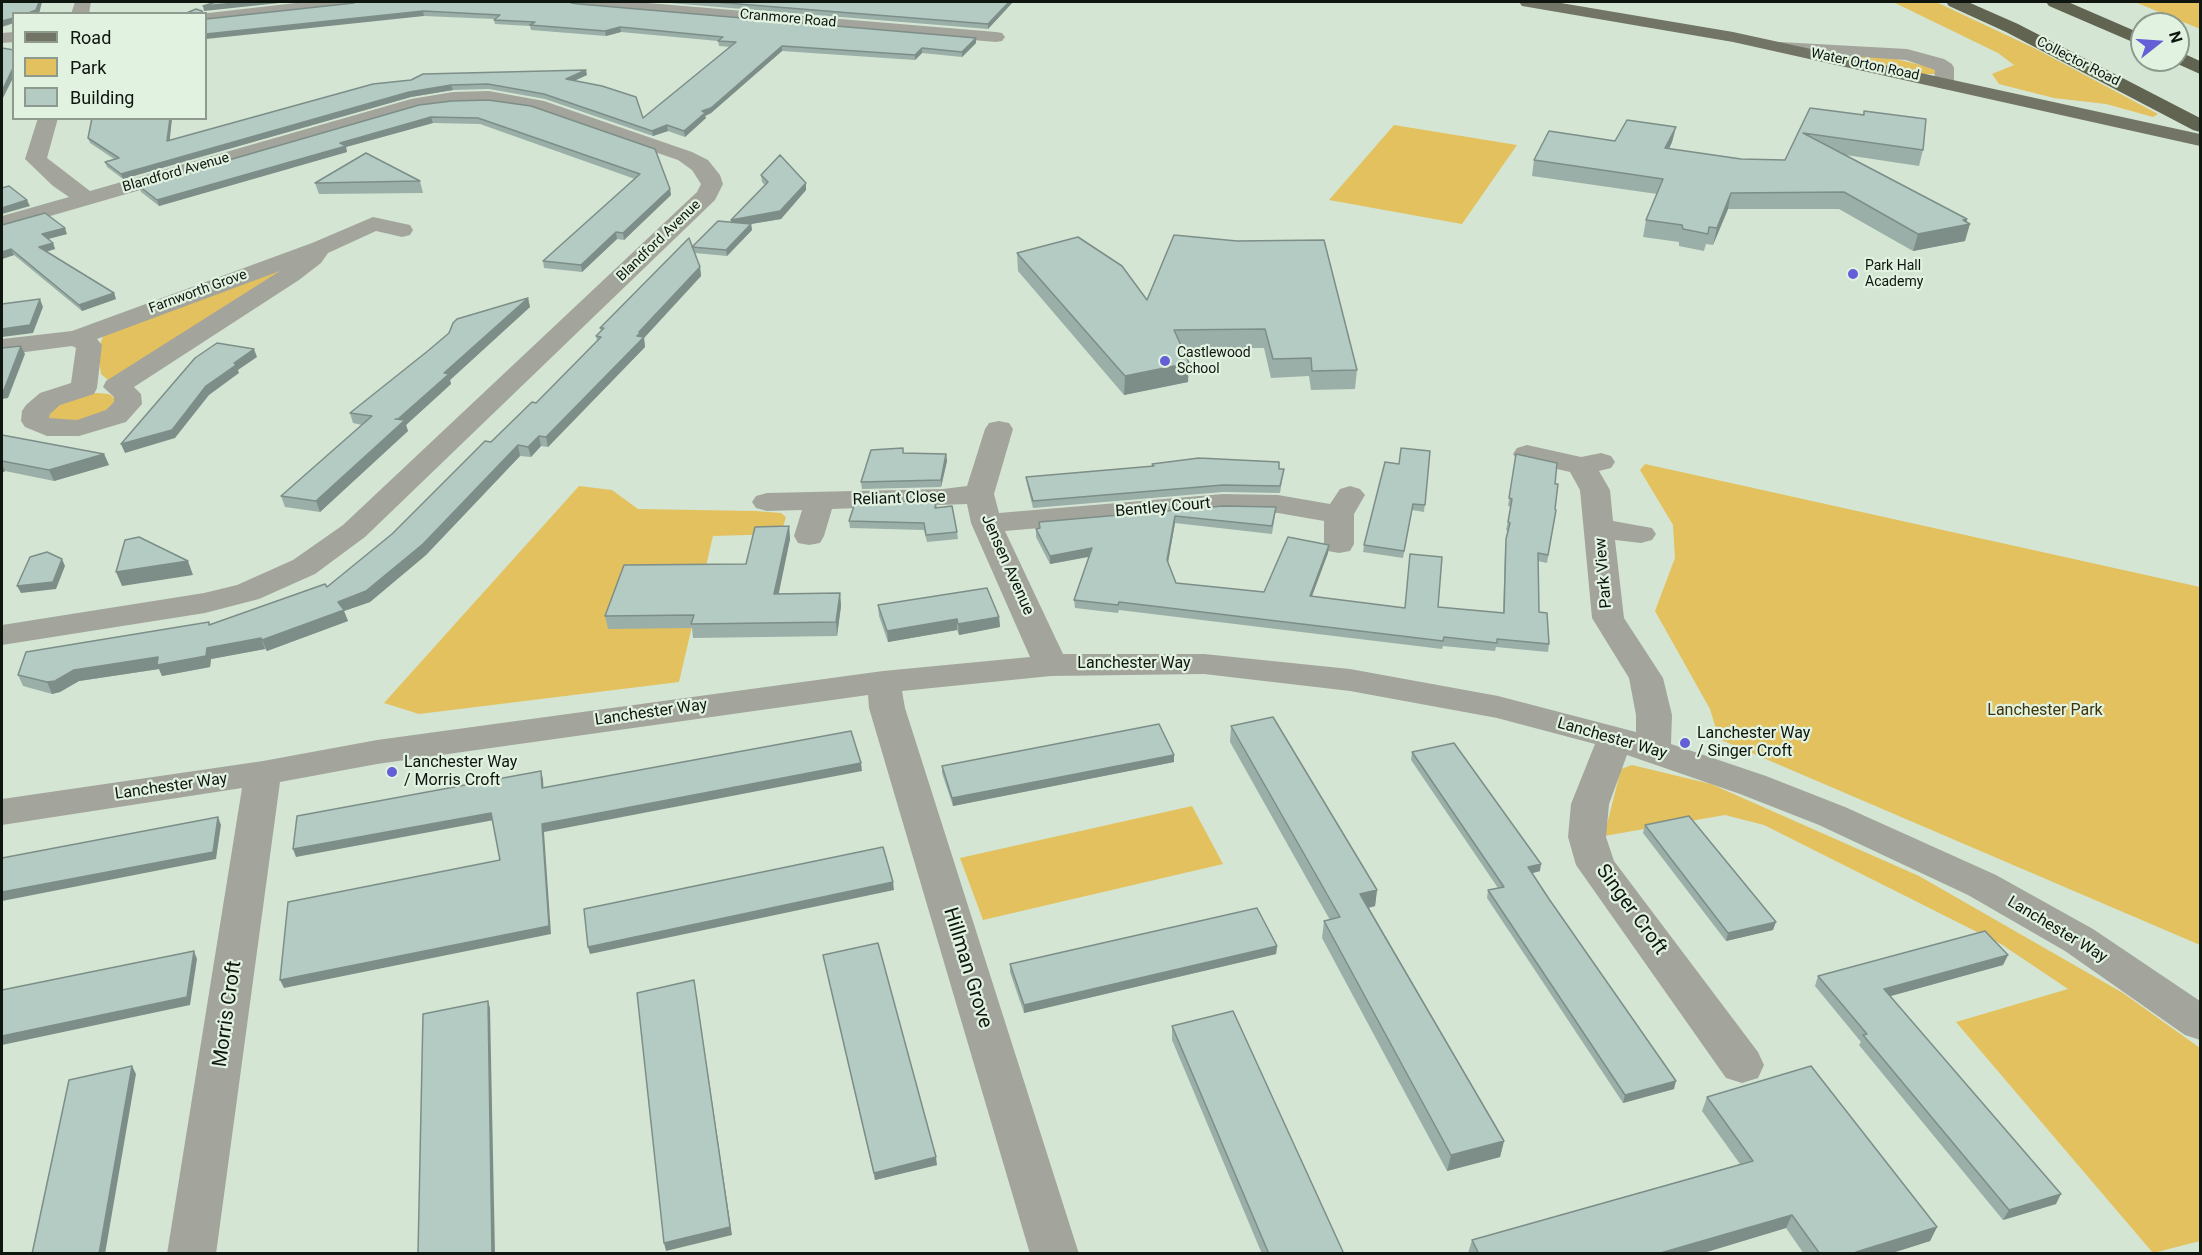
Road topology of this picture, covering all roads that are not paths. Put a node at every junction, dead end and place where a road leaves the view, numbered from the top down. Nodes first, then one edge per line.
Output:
1 (350, 2) edge
2 (580, 2) edge
3 (1528, 2) edge
4 (1954, 2) edge
5 (1989, 2) edge
6 (2055, 2) edge
7 (207, 17) edge
8 (2130, 36) edge
9 (996, 37) dead end
10 (1780, 47) joint
11 (1944, 83) joint
12 (2200, 106) edge
13 (47, 120) edge
14 (2200, 135) edge
15 (87, 199) junction
16 (2, 224) edge
17 (402, 230) dead end
18 (320, 248) junction
19 (76, 338) junction
20 (2, 347) edge
21 (116, 387) junction
22 (84, 388) junction
23 (999, 429) dead end
24 (1527, 454) edge
25 (979, 494) junction
26 (767, 502) dead end
27 (819, 502) junction
28 (986, 523) junction
29 (1600, 529) junction
30 (1641, 534) dead end
31 (809, 536) dead end
32 (1340, 543) dead end
33 (2, 635) edge
34 (1051, 665) junction
35 (883, 682) junction
36 (1615, 738) junction
37 (1653, 749) junction
38 (263, 773) junction
39 (2, 812) edge
40 (2200, 1023) edge
41 (1742, 1065) dead end
42 (191, 1254) edge
43 (1055, 1254) edge

1 - 7 street
2 - 9 street, Cranmore Road
3 - 10 main road
4 - 14 highway, Collector Road
5 - 12 highway, Collector Road
6 - 8 highway
10 - 11 street
11 - 14 main road
13 - 15 street
15 - 16 street, Blandford Avenue
15 - 33 street, Blandford Avenue
17 - 18 street, Farnworth Grove
18 - 19 street, Farnworth Grove
18 - 21 street, Farnworth Grove
19 - 20 street, Farnworth Grove
19 - 22 street
21 - 22 street
21 - 22 street
23 - 25 street, Jensen Avenue
24 - 29 street, Park View
25 - 27 street, Reliant Close
25 - 28 street, Jensen Avenue
26 - 27 street, Reliant Close
27 - 31 street
28 - 32 street, Bentley Court
28 - 34 street, Jensen Avenue
29 - 30 street, Park View
29 - 37 street, Park View
34 - 35 street, Lanchester Way
34 - 36 street, Lanchester Way
35 - 38 street, Lanchester Way
35 - 43 street, Hillman Grove
36 - 37 street, Lanchester Way
36 - 41 street, Singer Croft
37 - 40 street, Lanchester Way
38 - 39 street, Lanchester Way
38 - 42 street, Morris Croft

